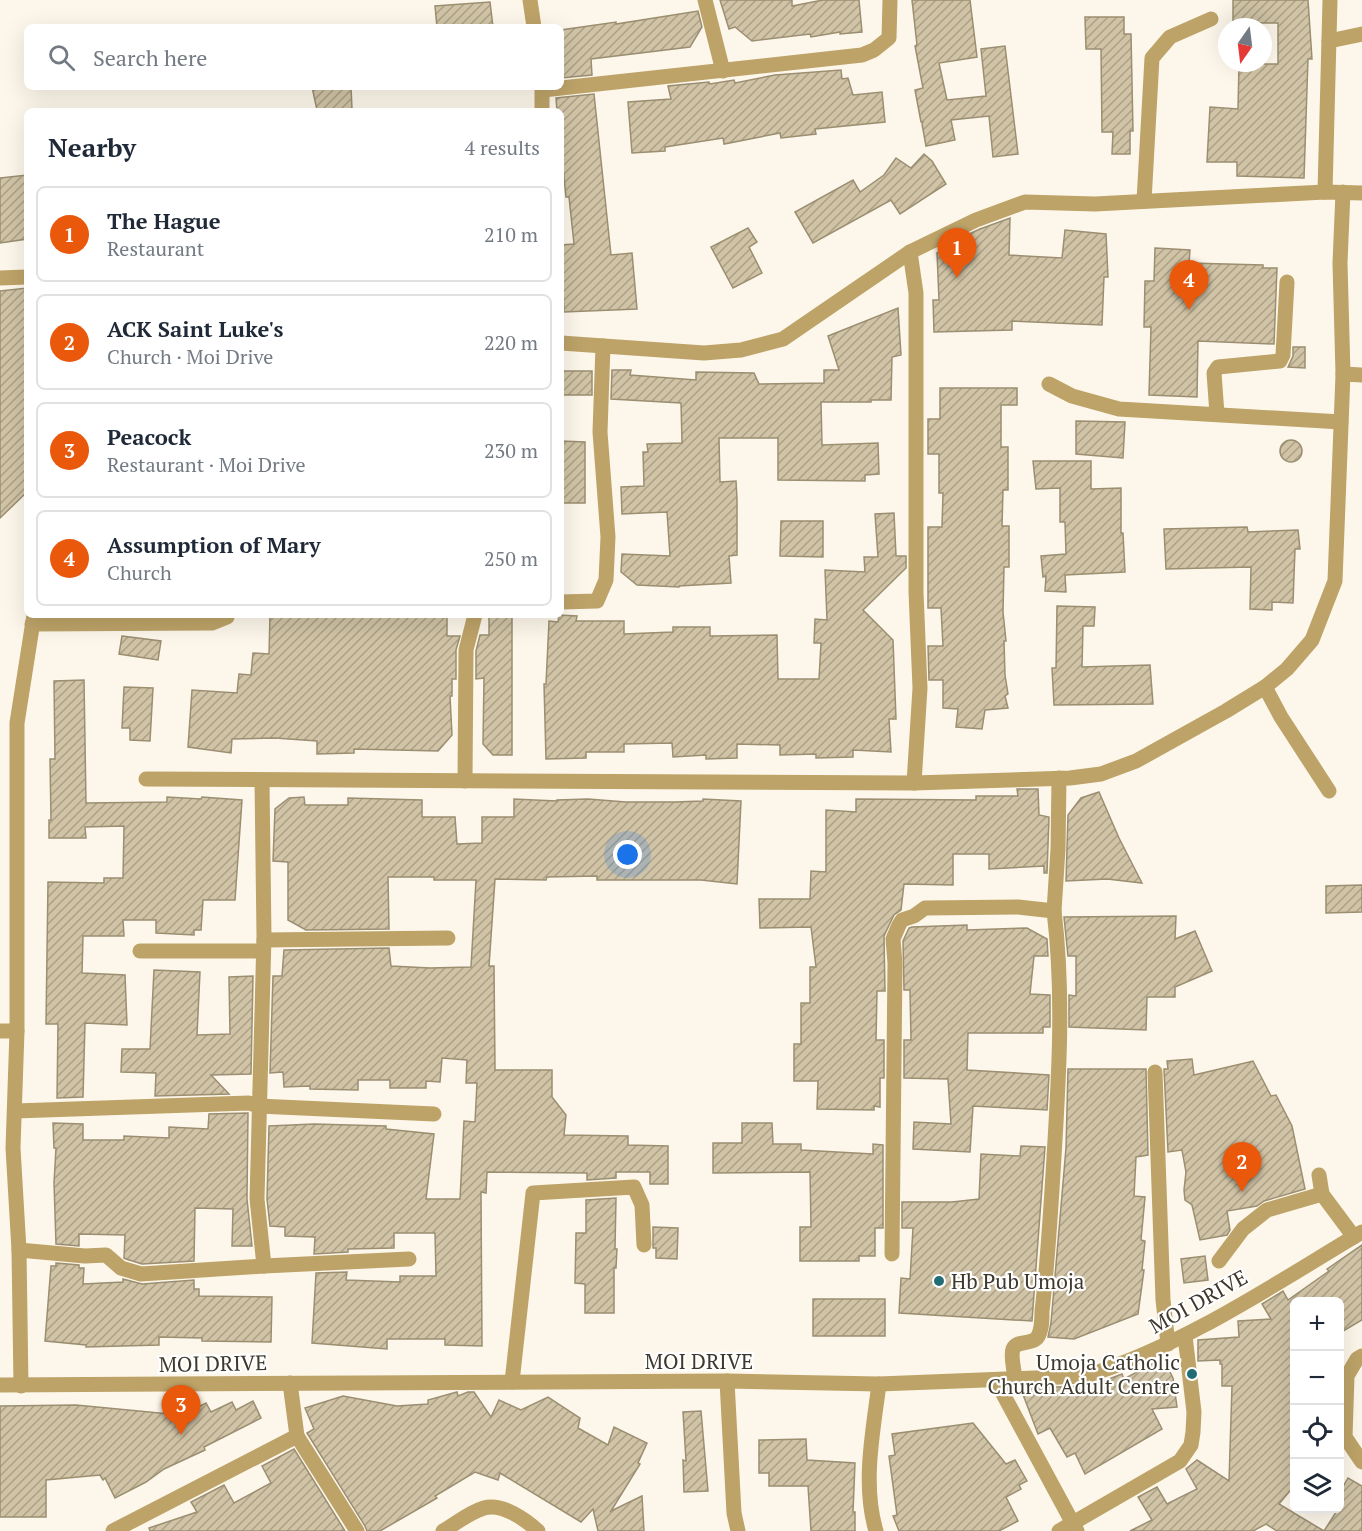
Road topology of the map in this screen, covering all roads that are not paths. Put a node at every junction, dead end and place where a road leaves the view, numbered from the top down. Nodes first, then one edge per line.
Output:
1 (530, 0) edge
2 (705, 0) edge
3 (890, 0) edge
4 (1330, 0) edge
5 (1210, 18) dead end
6 (534, 24) edge
7 (1362, 34) edge
8 (1329, 41) junction
9 (723, 71) junction
10 (564, 87) edge
11 (543, 90) edge
12 (542, 108) edge
13 (1325, 192) junction
14 (1343, 192) junction
15 (1362, 193) edge
16 (1144, 201) junction
17 (910, 252) junction
18 (24, 277) edge
19 (0, 278) edge
20 (1287, 282) dead end
21 (564, 343) edge
22 (603, 346) junction
23 (1343, 374) junction
24 (1362, 375) edge
25 (1049, 384) dead end
26 (1217, 414) junction
27 (1341, 422) junction
28 (564, 602) edge
29 (224, 618) edge
30 (474, 618) edge
31 (199, 619) edge
32 (33, 620) edge
33 (1265, 687) junction
34 (1059, 778) junction
35 (146, 780) dead end
36 (262, 781) junction
37 (465, 781) junction
38 (914, 783) junction
39 (1329, 791) dead end
40 (1054, 911) junction
41 (448, 938) dead end
42 (263, 946) junction
43 (140, 951) dead end
44 (17, 1030) junction
45 (0, 1031) edge
46 (1155, 1071) dead end
47 (258, 1106) junction
48 (15, 1111) junction
49 (434, 1114) dead end
50 (7, 1148) edge
51 (1319, 1175) dead end
52 (1322, 1194) junction
53 (1358, 1234) edge
54 (644, 1245) dead end
55 (19, 1250) junction
56 (892, 1254) dead end
57 (409, 1259) dead end
58 (1219, 1261) dead end
59 (264, 1266) junction
60 (1185, 1336) junction
61 (1168, 1344) junction
62 (1362, 1356) edge
63 (1015, 1380) junction
64 (727, 1381) junction
65 (996, 1381) junction
66 (512, 1382) junction
67 (290, 1383) junction
68 (879, 1384) junction
69 (0, 1385) edge
70 (21, 1386) junction
71 (297, 1436) junction
72 (1362, 1462) edge
73 (1070, 1528) edge
74 (113, 1531) edge
75 (357, 1531) edge
76 (442, 1531) edge
77 (538, 1531) edge
78 (738, 1531) edge
79 (876, 1531) edge

1 - 6 street
2 - 9 street
3 - 9 street
4 - 8 street
5 - 16 street
7 - 8 street
8 - 13 street
9 - 10 street
11 - 12 street
13 - 14 street
13 - 16 street
14 - 15 street
14 - 23 street
16 - 17 street
17 - 22 street
17 - 38 street
18 - 19 street
20 - 26 street
21 - 22 street
22 - 28 street
23 - 24 street
23 - 27 street
25 - 26 street
26 - 27 street
27 - 33 street
29 - 31 street
30 - 37 street
31 - 32 street
32 - 44 street
33 - 34 street
33 - 39 street
34 - 38 street
34 - 40 street
35 - 36 street
36 - 37 street
36 - 42 street
37 - 38 street
40 - 56 street
40 - 63 street
41 - 42 street
42 - 43 street
42 - 47 street
44 - 45 street
44 - 48 street
46 - 61 street
47 - 48 street
47 - 49 street
47 - 59 street
48 - 50 street
50 - 55 street
51 - 52 street
52 - 53 street
52 - 58 street
53 - 60 street, MOI DRIVE
54 - 66 street
55 - 59 street
55 - 70 street
57 - 59 street
60 - 61 street, MOI DRIVE
60 - 73 street
61 - 63 street, MOI DRIVE
62 - 72 street
63 - 65 street, MOI DRIVE
64 - 66 street, MOI DRIVE
64 - 68 street, MOI DRIVE
64 - 78 street
65 - 68 street, MOI DRIVE
65 - 73 street
66 - 67 street, MOI DRIVE
67 - 70 street, MOI DRIVE
67 - 71 street
68 - 79 street
69 - 70 street, MOI DRIVE
71 - 74 street
71 - 75 street
76 - 77 street

